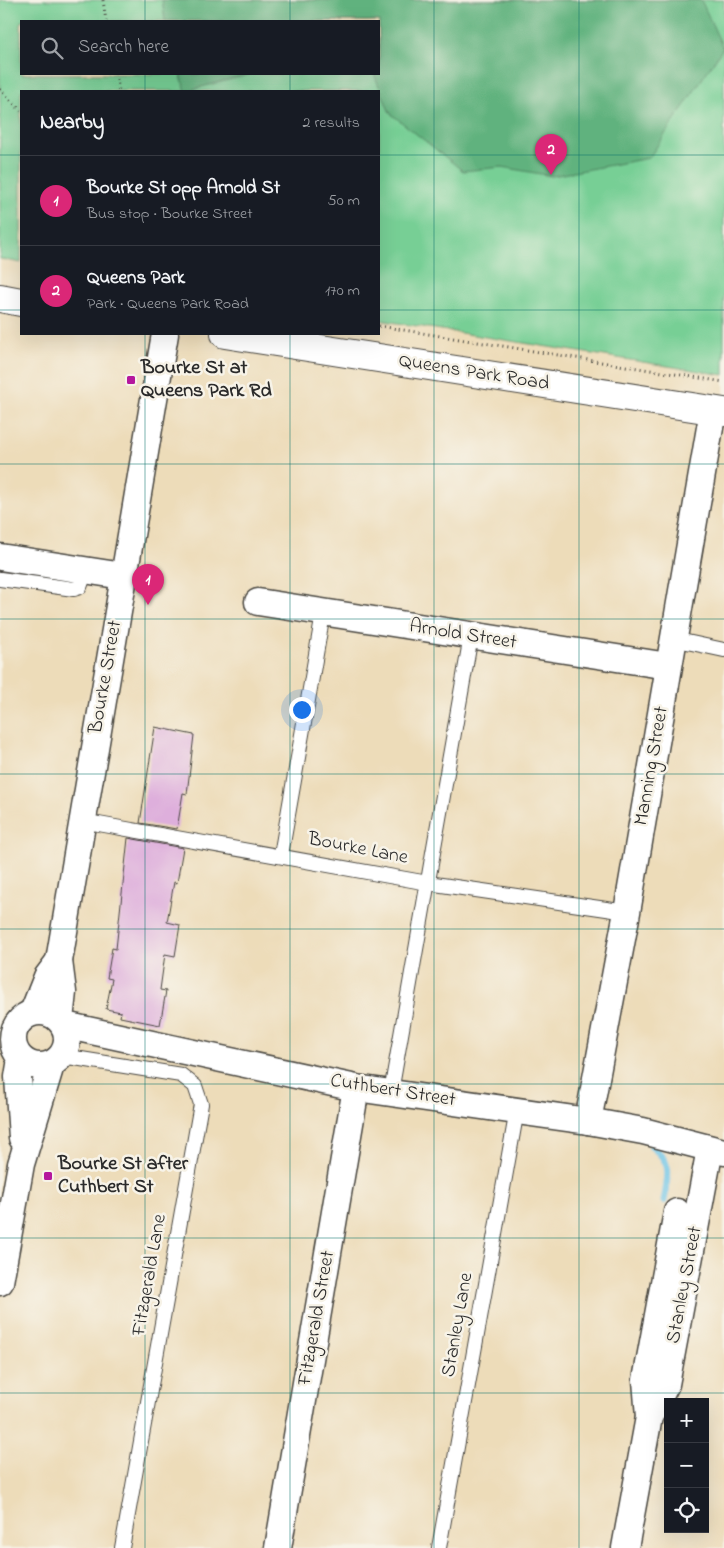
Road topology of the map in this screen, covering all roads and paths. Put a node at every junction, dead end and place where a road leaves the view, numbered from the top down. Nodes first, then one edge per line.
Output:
1 (103, 0) edge
2 (106, 20) edge
3 (116, 75) edge
4 (0, 89) edge
5 (119, 90) edge
6 (20, 110) edge
7 (0, 298) edge
8 (20, 302) edge
9 (380, 326) edge
10 (165, 335) edge
11 (231, 335) edge
12 (724, 382) edge
13 (718, 411) edge
14 (0, 557) edge
15 (86, 571) junction
16 (124, 576) junction
17 (0, 579) edge
18 (258, 602) dead end
19 (323, 614) junction
20 (471, 636) junction
21 (673, 639) junction
22 (724, 650) edge
23 (668, 666) junction
24 (82, 821) junction
25 (282, 856) junction
26 (428, 883) junction
27 (627, 912) junction
28 (60, 961) junction
29 (18, 1018) edge
30 (62, 1022) junction
31 (57, 1060) junction
32 (13, 1061) edge
33 (356, 1088) junction
34 (391, 1092) junction
35 (518, 1110) junction
36 (588, 1121) junction
37 (717, 1150) edge
38 (21, 1164) junction
39 (677, 1212) dead end
40 (0, 1282) edge
41 (649, 1417) junction
42 (122, 1548) edge
43 (278, 1548) edge
44 (439, 1548) edge
45 (626, 1548) edge

1 - 2 path
3 - 5 path
4 - 6 path
7 - 8 street
9 - 12 path
10 - 16 street, Bourke Street
11 - 13 street, Queens Park Road
13 - 21 street, Manning Street
14 - 15 street
15 - 16 street
15 - 17 lane
16 - 24 street, Bourke Street
18 - 19 street, Arnold Street
19 - 20 street, Arnold Street
19 - 25 lane
20 - 23 street, Arnold Street
20 - 26 lane
21 - 22 lane
21 - 23 street, Manning Street
23 - 27 street, Manning Street
24 - 25 lane, Bourke Lane
24 - 28 street, Bourke Street
25 - 26 lane, Bourke Lane
26 - 27 lane, Bourke Lane
26 - 34 lane
27 - 36 street, Manning Street
28 - 29 street, Bourke Street
28 - 30 street, Bourke Street
29 - 30 street
29 - 32 street
30 - 31 street
30 - 33 street, Cuthbert Street
31 - 32 street
31 - 38 street
31 - 42 lane, Fitzgerald Lane
32 - 38 street
33 - 34 street, Cuthbert Street
33 - 43 street, Fitzgerald Street
34 - 35 street, Cuthbert Street
35 - 36 street, Cuthbert Street
35 - 44 lane, Stanley Lane
36 - 37 street, Cuthbert Street
37 - 41 street, Stanley Street
38 - 40 street
39 - 41 street, Stanley Street
41 - 45 street, Stanley Street

